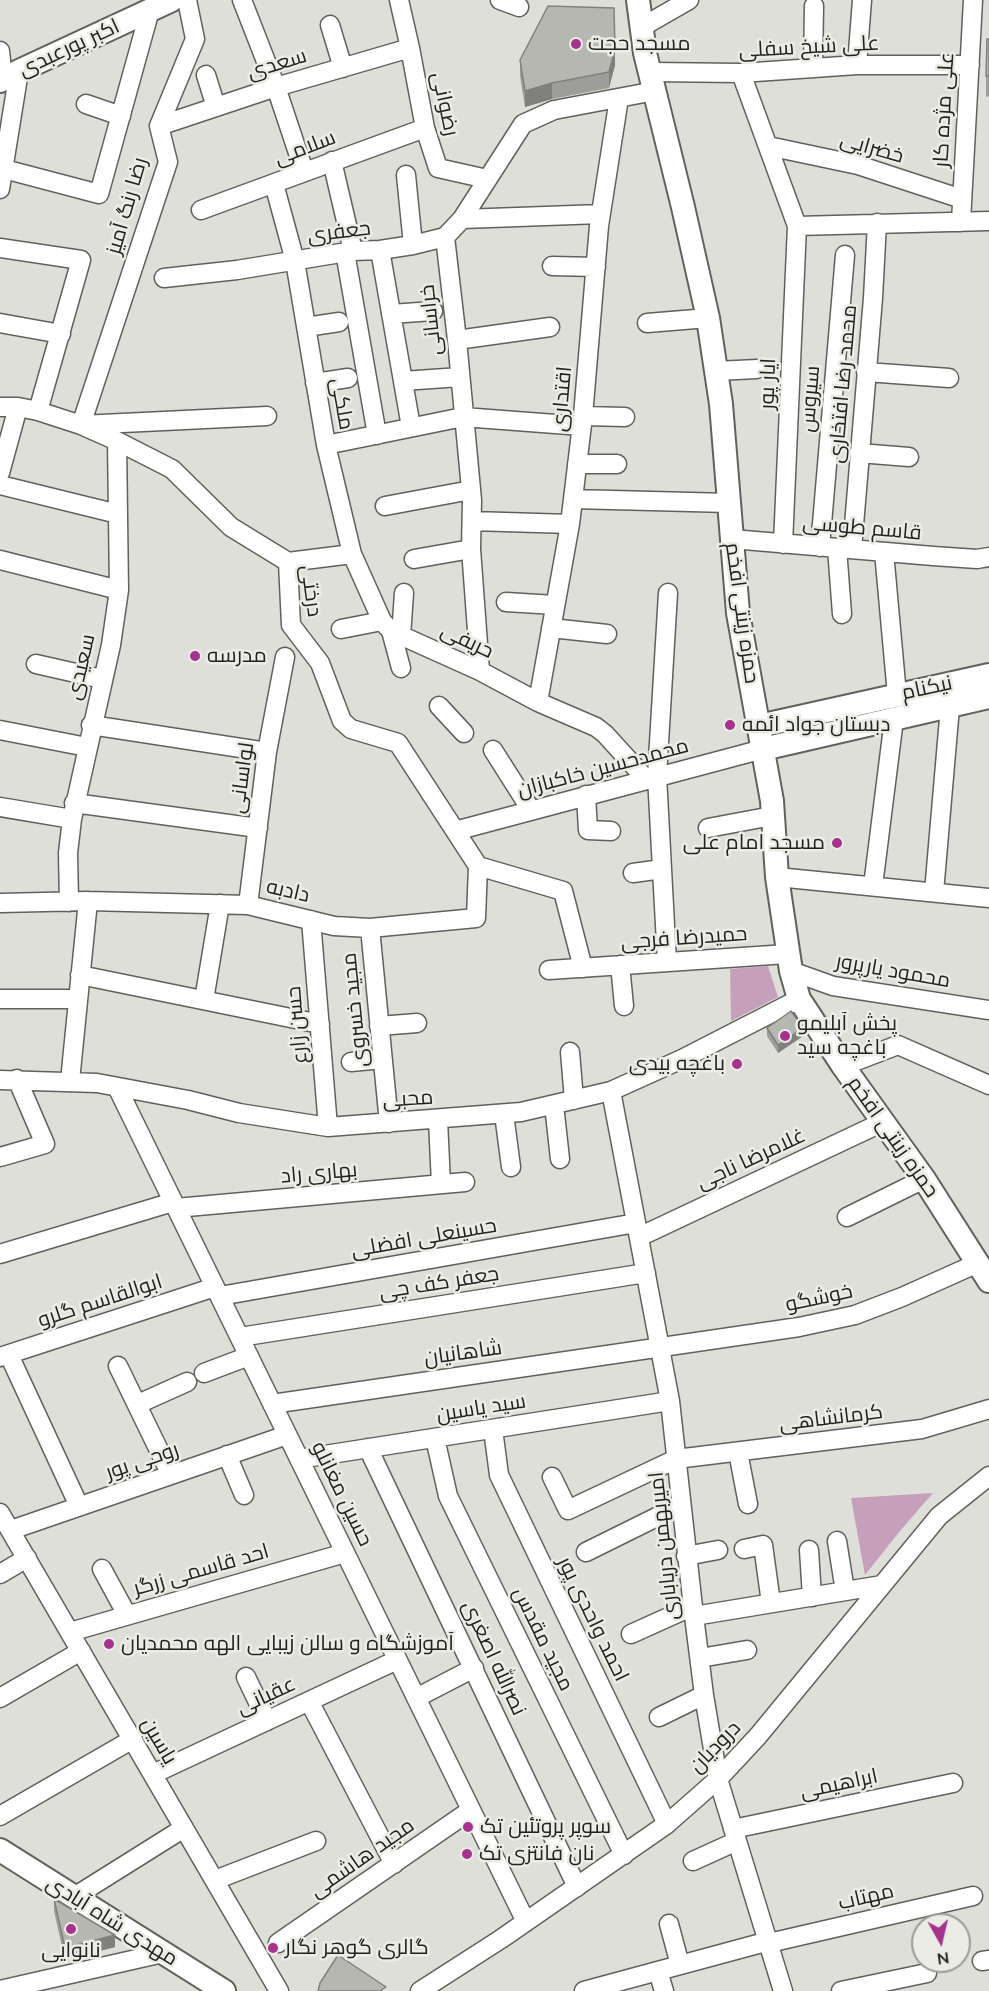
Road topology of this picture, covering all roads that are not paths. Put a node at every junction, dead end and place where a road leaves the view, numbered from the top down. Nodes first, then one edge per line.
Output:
1 (172, 0) edge
2 (187, 0) edge
3 (242, 0) edge
4 (399, 0) edge
5 (500, 0) edge
6 (638, 0) edge
7 (689, 0) edge
8 (862, 0) edge
9 (973, 0) edge
10 (814, 6) dead end
11 (519, 7) dead end
12 (150, 10) junction
13 (330, 25) dead end
14 (642, 27) junction
15 (989, 44) edge
16 (970, 46) junction
17 (410, 48) junction
18 (0, 51) edge
19 (970, 65) junction
20 (857, 66) junction
21 (343, 68) junction
22 (813, 68) junction
23 (741, 73) junction
24 (206, 75) dead end
25 (7, 77) edge
26 (653, 82) junction
27 (276, 87) junction
28 (619, 98) junction
29 (86, 104) dead end
30 (216, 107) junction
31 (121, 116) junction
32 (159, 126) junction
33 (425, 128) junction
34 (768, 146) junction
35 (332, 161) junction
36 (2, 168) edge
37 (304, 171) junction
38 (406, 175) dead end
39 (488, 179) junction
40 (274, 184) junction
41 (0, 189) edge
42 (962, 199) junction
43 (201, 210) dead end
44 (601, 214) junction
45 (462, 219) junction
46 (989, 221) edge
47 (962, 222) junction
48 (877, 223) junction
49 (797, 226) junction
50 (444, 237) junction
51 (412, 245) junction
52 (0, 248) edge
53 (380, 250) junction
54 (349, 252) junction
55 (844, 255) dead end
56 (295, 261) junction
57 (552, 266) dead end
58 (596, 267) junction
59 (164, 278) dead end
60 (433, 311) dead end
61 (391, 314) junction
62 (708, 318) junction
63 (339, 322) dead end
64 (647, 322) dead end
65 (0, 323) edge
66 (306, 327) junction
67 (550, 327) dead end
68 (61, 334) junction
69 (457, 340) junction
70 (757, 369) dead end
71 (716, 371) junction
72 (866, 372) junction
73 (460, 377) junction
74 (348, 378) dead end
75 (949, 378) dead end
76 (403, 381) junction
77 (315, 383) junction
78 (9, 407) edge
79 (38, 411) junction
80 (267, 416) dead end
81 (464, 417) junction
82 (625, 417) dead end
83 (583, 421) junction
84 (81, 425) junction
85 (411, 428) junction
86 (377, 435) junction
87 (117, 441) junction
88 (326, 445) junction
89 (859, 453) junction
90 (909, 457) dead end
91 (578, 464) junction
92 (617, 464) dead end
93 (0, 473) edge
94 (0, 484) edge
95 (471, 490) junction
96 (573, 499) junction
97 (729, 503) junction
98 (385, 506) dead end
99 (118, 514) junction
100 (472, 520) junction
101 (570, 524) junction
102 (732, 539) junction
103 (783, 544) junction
104 (836, 548) junction
105 (471, 549) junction
106 (884, 552) junction
107 (352, 554) junction
108 (989, 557) edge
109 (414, 559) dead end
110 (0, 560) edge
111 (288, 562) junction
112 (119, 590) junction
113 (404, 593) dead end
114 (668, 593) dead end
115 (506, 602) dead end
116 (555, 605) junction
117 (842, 614) dead end
118 (551, 628) junction
119 (341, 629) dead end
120 (391, 629) junction
121 (607, 634) dead end
122 (285, 657) dead end
123 (36, 664) dead end
124 (401, 668) dead end
125 (480, 671) junction
126 (989, 675) edge
127 (102, 679) junction
128 (897, 695) junction
129 (989, 698) edge
130 (538, 702) junction
131 (439, 706) dead end
132 (950, 707) junction
133 (894, 719) junction
134 (91, 725) junction
135 (759, 726) junction
136 (0, 730) edge
137 (464, 733) dead end
138 (87, 747) junction
139 (763, 749) junction
140 (493, 750) dead end
141 (267, 752) junction
142 (651, 778) junction
143 (586, 795) junction
144 (0, 807) edge
145 (531, 810) junction
146 (73, 811) junction
147 (772, 816) junction
148 (258, 828) junction
149 (708, 828) dead end
150 (455, 831) junction
151 (611, 831) dead end
152 (478, 866) junction
153 (662, 869) junction
154 (633, 873) dead end
155 (777, 877) junction
156 (873, 886) junction
157 (934, 892) junction
158 (989, 898) edge
159 (88, 901) junction
160 (69, 902) junction
161 (0, 903) edge
162 (220, 904) junction
163 (248, 905) junction
164 (311, 920) junction
165 (370, 928) junction
166 (667, 962) junction
167 (789, 962) junction
168 (620, 965) junction
169 (583, 968) junction
170 (549, 970) dead end
171 (80, 975) junction
172 (0, 999) edge
173 (78, 999) junction
174 (799, 999) junction
175 (204, 1000) junction
176 (624, 1006) dead end
177 (989, 1010) edge
178 (417, 1023) dead end
179 (320, 1024) junction
180 (379, 1026) junction
181 (570, 1052) dead end
182 (382, 1059) junction
183 (351, 1062) dead end
184 (843, 1066) junction
185 (8, 1080) edge
186 (70, 1081) junction
187 (989, 1085) edge
188 (117, 1087) junction
189 (610, 1091) junction
190 (574, 1100) junction
191 (554, 1105) junction
192 (504, 1114) junction
193 (438, 1120) junction
194 (883, 1122) junction
195 (389, 1123) junction
196 (328, 1127) junction
197 (0, 1157) edge
198 (560, 1159) dead end
199 (511, 1167) dead end
200 (924, 1179) junction
201 (465, 1182) dead end
202 (441, 1184) junction
203 (175, 1205) junction
204 (847, 1217) dead end
205 (637, 1230) junction
206 (0, 1254) edge
207 (984, 1272) edge
208 (646, 1273) junction
209 (217, 1292) junction
210 (240, 1337) junction
211 (660, 1347) junction
212 (4, 1356) edge
213 (249, 1356) junction
214 (118, 1366) dead end
215 (204, 1373) dead end
216 (187, 1382) dead end
217 (670, 1401) junction
218 (138, 1404) junction
219 (272, 1404) junction
220 (989, 1409) edge
221 (493, 1429) junction
222 (287, 1435) junction
223 (435, 1438) junction
224 (368, 1448) junction
225 (738, 1452) junction
226 (227, 1455) junction
227 (299, 1459) junction
228 (676, 1459) junction
229 (171, 1474) junction
230 (989, 1476) edge
231 (552, 1477) dead end
232 (244, 1495) dead end
233 (748, 1504) dead end
234 (681, 1505) junction
235 (79, 1506) junction
236 (0, 1514) edge
237 (11, 1530) junction
238 (837, 1541) dead end
239 (744, 1549) dead end
240 (809, 1550) dead end
241 (718, 1551) dead end
242 (586, 1552) dead end
243 (345, 1553) junction
244 (687, 1556) junction
245 (27, 1558) junction
246 (102, 1569) dead end
247 (0, 1574) edge
248 (882, 1585) junction
249 (845, 1591) junction
250 (812, 1596) junction
251 (771, 1603) junction
252 (693, 1611) junction
253 (127, 1615) junction
254 (70, 1632) junction
255 (631, 1634) dead end
256 (747, 1650) dead end
257 (81, 1651) junction
258 (700, 1658) junction
259 (398, 1660) junction
260 (474, 1668) junction
261 (246, 1677) dead end
262 (704, 1695) junction
263 (0, 1698) edge
264 (416, 1698) junction
265 (309, 1701) junction
266 (659, 1717) dead end
267 (267, 1720) junction
268 (132, 1739) junction
269 (153, 1774) junction
270 (718, 1779) junction
271 (953, 1783) dead end
272 (471, 1810) junction
273 (0, 1816) edge
274 (667, 1824) junction
275 (184, 1828) junction
276 (735, 1835) junction
277 (316, 1841) dead end
278 (624, 1855) junction
279 (5, 1858) edge
280 (693, 1861) dead end
281 (394, 1864) junction
282 (215, 1880) junction
283 (577, 1887) junction
284 (973, 1896) dead end
285 (74, 1897) junction
286 (526, 1922) junction
287 (669, 1924) dead end
288 (769, 1942) junction
289 (278, 1943) dead end
290 (163, 1953) junction
291 (680, 1965) junction
292 (658, 1971) junction
293 (927, 1973) dead end
294 (52, 1984) edge
295 (0, 1990) edge
296 (224, 1991) edge
297 (279, 1991) edge
298 (420, 1991) edge
299 (584, 1991) edge
300 (664, 1991) edge
301 (783, 1991) edge
302 (841, 1991) edge

1 - 12 main road, اکبر پورعبدی
2 - 32 street
3 - 27 street
4 - 17 street, رضوانی
5 - 11 street
6 - 14 main road, حمزه زینتی افخم
7 - 14 street
8 - 20 street
9 - 16 street, علی مژده کار
10 - 22 street
12 - 25 main road, اکبر پورعبدی
12 - 31 street
13 - 21 street
14 - 26 main road, حمزه زینتی افخم
15 - 16 street
16 - 19 street, علی مژده کار
17 - 21 street, سعدی
17 - 33 street, رضوانی
18 - 25 street
19 - 20 street, علی شیخ سفلی
19 - 42 street, علی مژده کار
20 - 22 street, علی شیخ سفلی
21 - 27 street, سعدی
22 - 23 street, علی شیخ سفلی
23 - 26 street, علی شیخ سفلی
23 - 34 street
24 - 30 street
25 - 36 street
26 - 28 street
26 - 62 main road, حمزه زینتی افخم
27 - 30 street, سعدی
27 - 37 street
28 - 39 street
28 - 44 street, اقتداری
29 - 31 street
30 - 32 street, سعدی
31 - 36 street
32 - 84 street, رضا رنگ آمیز
33 - 35 street, سلامی
33 - 39 street, رضوانی
34 - 42 street, خضرایی
34 - 49 street
35 - 37 street, سلامی
35 - 54 street
36 - 41 street
37 - 40 street, سلامی
38 - 51 street
39 - 45 street
40 - 43 street, سلامی
40 - 56 street, ملکی
42 - 47 street, علی مژده کار
44 - 45 street
44 - 58 street, اقتداری
45 - 50 street
46 - 47 street
47 - 48 street
48 - 49 street
48 - 72 street, محمد رضا افتخاری
49 - 103 street, ایار پور
50 - 51 street, جعفری
50 - 69 street, خراسانی
51 - 53 street, جعفری
52 - 68 street
53 - 54 street, جعفری
53 - 61 street
54 - 56 street, جعفری
54 - 86 street
55 - 104 street, سیروس
56 - 59 street, جعفری
56 - 66 street, ملکی
57 - 58 street
58 - 83 street, اقتداری
60 - 61 street
61 - 76 street
62 - 64 street
62 - 71 main road, حمزه زینتی افخم
63 - 66 street
65 - 68 street
66 - 77 street, ملکی
67 - 69 street
68 - 79 street
69 - 73 street, خراسانی
70 - 71 street
71 - 97 main road, حمزه زینتی افخم
72 - 75 street
72 - 89 street, محمد رضا افتخاری
73 - 76 street
73 - 81 street, خراسانی
74 - 77 street
76 - 85 street
77 - 88 street, ملکی
78 - 79 street, درختی
78 - 93 street
79 - 84 street, درختی
80 - 84 street
81 - 83 street
81 - 85 street
81 - 95 street, خراسانی
82 - 83 street
83 - 91 street, اقتداری
84 - 87 street, درختی
85 - 86 street
86 - 88 street
87 - 99 street, سعیدی
87 - 111 street, درختی
88 - 107 street, ملکی
89 - 90 street
89 - 104 street, محمد رضا افتخاری
91 - 92 street
91 - 96 street, اقتداری
94 - 99 street
95 - 98 street
95 - 100 street, خراسانی
96 - 97 street
96 - 101 street, اقتداری
97 - 102 main road, حمزه زینتی افخم
99 - 112 street, سعیدی
100 - 101 street
100 - 105 street, خراسانی
101 - 116 street, اقتداری
102 - 103 street, قاسم طوسی
102 - 135 main road, حمزه زینتی افخم
103 - 104 street, قاسم طوسی
104 - 106 street, قاسم طوسی
104 - 117 street
105 - 109 street
105 - 125 street, خراسانی
106 - 108 street, قاسم طوسی
106 - 128 street
107 - 111 street
107 - 120 street
110 - 112 street
111 - 150 street, درختی
112 - 127 street, سعیدی
113 - 120 street
114 - 142 street
115 - 116 street
116 - 118 street, اقتداری
118 - 121 street
118 - 130 street, اقتداری
119 - 120 street
120 - 124 street
120 - 125 street, حریفی
122 - 141 street, لواسانی
123 - 127 street
125 - 130 street, حریفی
126 - 128 main road, نیکنام
127 - 134 street, سعیدی
128 - 135 main road, نیکنام
129 - 132 main road, نیکنام
130 - 142 street, حریفی
131 - 137 street
132 - 133 main road, نیکنام
132 - 157 street
133 - 139 main road, نیکنام
133 - 156 street
134 - 138 street, سعیدی
134 - 141 street
135 - 139 main road, حمزه زینتی افخم
136 - 138 street
138 - 146 street, سعیدی
139 - 142 street, محمدحسین خاکبازان
139 - 147 main road, حمزه زینتی افخم
140 - 145 street
141 - 148 street, لواسانی
142 - 143 street, محمدحسین خاکبازان
142 - 153 street
143 - 145 street, محمدحسین خاکبازان
143 - 151 street
144 - 146 street
145 - 150 street, محمدحسین خاکبازان
146 - 148 street
146 - 160 street, سعیدی
147 - 149 street
147 - 155 main road, حمزه زینتی افخم
148 - 163 street, لواسانی
150 - 152 street, درختی
152 - 165 street, دادبه
152 - 169 street
153 - 154 street
153 - 166 street
155 - 156 street
155 - 167 main road, حمزه زینتی افخم
156 - 157 street
157 - 158 street
159 - 160 street, دادبه
159 - 162 street, دادبه
159 - 171 street
160 - 161 street, دادبه
162 - 163 street, دادبه
162 - 175 street
163 - 164 street, دادبه
164 - 165 street, دادبه
164 - 179 street, حسن زارع
165 - 180 street, مجید خسروی
166 - 167 street, حمیدرضا فرجی
166 - 168 street, حمیدرضا فرجی
167 - 174 main road, حمزه زینتی افخم
167 - 177 street, محمود یارپرور
168 - 169 street, حمیدرضا فرجی
168 - 176 street
169 - 170 street, حمیدرضا فرجی
171 - 173 street
171 - 175 street
172 - 173 street
173 - 186 street
174 - 184 main road, حمزه زینتی افخم
174 - 189 street, محبی
175 - 179 street
178 - 180 street
179 - 196 street, حسن زارع
180 - 182 street, مجید خسروی
181 - 190 street
182 - 183 street
182 - 195 street, مجید خسروی
184 - 187 street
184 - 194 main road, حمزه زینتی افخم
185 - 186 street, محبی
185 - 197 street
186 - 188 street, محبی
188 - 196 street, محبی
188 - 203 street, حسین مغانلو
189 - 190 street, محبی
189 - 205 street, امیربهمن دریاباری
190 - 191 street, محبی
191 - 192 street, محبی
191 - 198 street
192 - 193 street, محبی
192 - 199 street
193 - 195 street, محبی
193 - 202 street
194 - 200 main road, حمزه زینتی افخم
194 - 205 street, غلامرضا ناجی
195 - 196 street, محبی
200 - 204 street
200 - 207 main road, حمزه زینتی افخم
201 - 202 street, بهاری راد
202 - 203 street, بهاری راد
203 - 206 street, بهاری راد
203 - 209 street, حسین مغانلو
205 - 208 street, امیربهمن دریاباری
205 - 209 street, حسینعلی افضلی
207 - 211 street, خوشگو
208 - 210 street, جعفر کف چی
208 - 211 street, امیربهمن دریاباری
209 - 210 street, حسین مغانلو
209 - 212 street, ابوالقاسم گلرو
210 - 213 street, حسین مغانلو
211 - 217 street, امیربهمن دریاباری
211 - 219 street, شاهانیان
212 - 235 street
213 - 215 street
213 - 219 street, حسین مغانلو
214 - 218 street
216 - 218 street
217 - 221 street, سید یاسین
217 - 228 street, امیربهمن دریاباری
218 - 229 street
219 - 222 street, حسین مغانلو
220 - 225 street, کرمانشاهی
221 - 223 street, سید یاسین
221 - 274 street, احمد واحدی پور
222 - 226 street, روحی پور
222 - 227 street, حسین مغانلو
223 - 224 street, سید یاسین
223 - 278 street, مجید مقدس
224 - 227 street, سید یاسین
224 - 260 street, نصرالله اصغری
225 - 228 street, کرمانشاهی
225 - 233 street
226 - 229 street, روحی پور
226 - 232 street
227 - 243 street, حسین مغانلو
228 - 231 street, کرمانشاهی
228 - 234 street, امیربهمن دریاباری
229 - 235 street, روحی پور
230 - 248 street, درودیان
234 - 242 street
234 - 244 street, امیربهمن دریاباری
235 - 237 street, روحی پور
236 - 237 street, یاسین
237 - 245 street, یاسین
238 - 249 street
239 - 251 street
240 - 250 street
241 - 244 street
243 - 253 street, احد قاسمی زرگر
243 - 259 street, حسین مغانلو
244 - 252 street, امیربهمن دریاباری
245 - 247 street
245 - 254 street, یاسین
246 - 253 street
248 - 249 street
248 - 270 street, درودیان
249 - 250 street
250 - 251 street
251 - 252 street
252 - 255 street
252 - 258 street, امیربهمن دریاباری
253 - 254 street, احد قاسمی زرگر
254 - 257 street, یاسین
256 - 258 street
257 - 263 street
257 - 268 street, یاسین
258 - 262 street, امیربهمن دریاباری
259 - 264 street, حسین مغانلو
259 - 265 street, عقیانی
260 - 264 street
260 - 283 street, نصرالله اصغری
261 - 267 street
262 - 266 street
262 - 270 street, امیربهمن دریاباری
264 - 272 street, حسین مغانلو
265 - 267 street, عقیانی
265 - 281 street
267 - 269 street, عقیانی
268 - 269 street, یاسین
268 - 273 street
269 - 275 street, یاسین
270 - 274 street, درودیان
270 - 276 street, امیربهمن دریاباری
271 - 276 street, ابراهیمی
272 - 281 street, مجید هاشمی
272 - 286 street, حسین مغانلو
274 - 278 street, درودیان
275 - 282 street, یاسین
275 - 285 street
276 - 280 street, ابراهیمی
276 - 288 street, امیربهمن دریاباری
277 - 282 street
278 - 283 street, درودیان
279 - 285 main road, مهدی شاه آبادی
281 - 289 street, مجید هاشمی
282 - 297 street, یاسین
283 - 286 street, درودیان
284 - 288 street, مهتاب
285 - 290 main road, مهدی شاه آبادی
286 - 298 street, درودیان
287 - 291 street
288 - 291 street, مهتاب
288 - 301 street, امیربهمن دریاباری
290 - 294 street
290 - 296 main road, مهدی شاه آبادی
291 - 292 street, مهتاب
292 - 299 street, مهتاب
292 - 300 street
293 - 302 street
294 - 295 street

